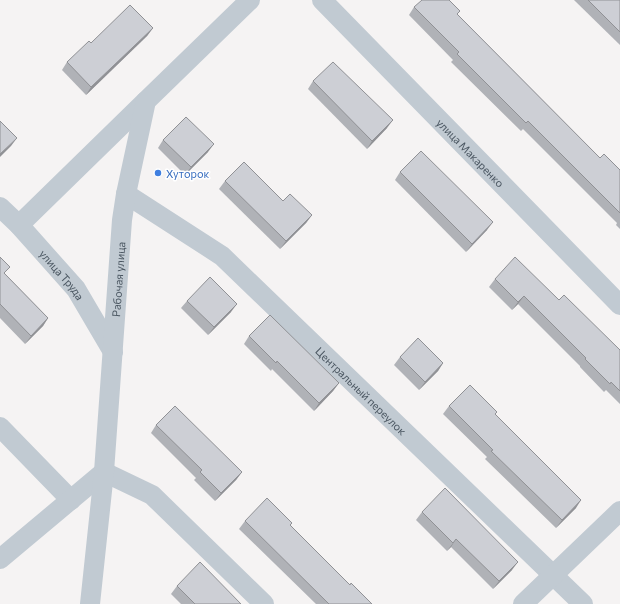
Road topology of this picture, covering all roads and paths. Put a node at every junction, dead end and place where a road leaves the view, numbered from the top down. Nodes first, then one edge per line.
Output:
1 (250, 0) edge
2 (322, 0) edge
3 (146, 101) junction
4 (126, 194) junction
5 (0, 207) edge
6 (19, 225) junction
7 (620, 305) edge
8 (112, 352) junction
9 (0, 427) edge
10 (104, 472) junction
11 (71, 500) junction
12 (620, 511) edge
13 (0, 559) edge
14 (553, 575) junction
15 (90, 604) edge
16 (264, 604) edge
17 (523, 604) edge
18 (583, 604) edge

1 - 3 street
2 - 7 street, улица Макаренко
3 - 4 street, Рабочая улица
3 - 6 street
4 - 8 street, Рабочая улица
4 - 14 street, Центральный переулок
5 - 6 street, улица Труда
6 - 8 street, улица Труда
8 - 10 street, Рабочая улица
9 - 11 street
10 - 11 street
10 - 15 street, Рабочая улица
10 - 16 street
11 - 13 street
12 - 14 street
14 - 17 street
14 - 18 street, Центральный переулок

